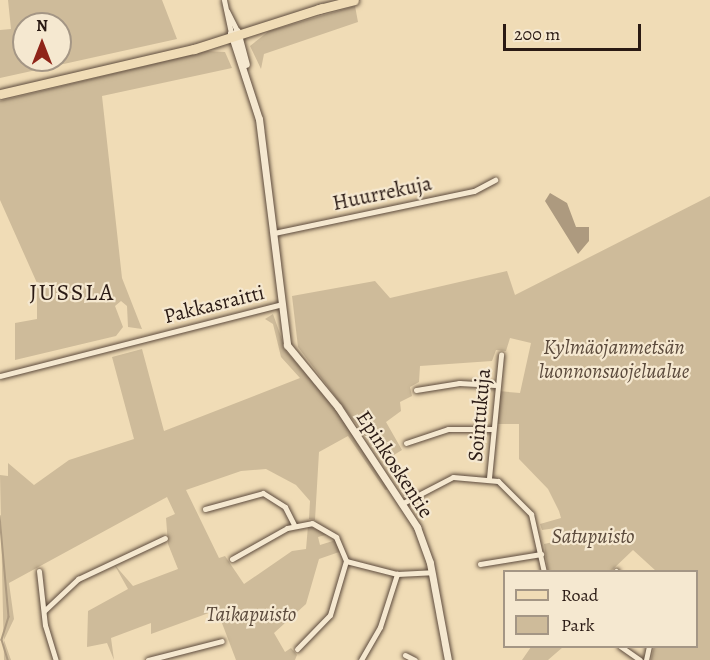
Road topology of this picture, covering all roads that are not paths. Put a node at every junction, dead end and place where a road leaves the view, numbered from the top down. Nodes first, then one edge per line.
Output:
1 (224, 0) edge
2 (354, 0) edge
3 (235, 34) junction
4 (0, 94) edge
5 (495, 180) dead end
6 (274, 233) junction
7 (282, 304) junction
8 (501, 355) dead end
9 (0, 376) edge
10 (495, 385) junction
11 (416, 390) dead end
12 (493, 429) junction
13 (406, 443) dead end
14 (489, 478) junction
15 (403, 503) junction
16 (205, 509) dead end
17 (294, 525) junction
18 (165, 538) dead end
19 (541, 554) junction
20 (232, 559) dead end
21 (346, 561) junction
22 (480, 564) dead end
23 (544, 570) edge
24 (39, 571) dead end
25 (432, 572) junction
26 (397, 574) junction
27 (44, 611) junction
28 (222, 641) dead end
29 (623, 648) edge
30 (297, 649) dead end
31 (405, 655) dead end
32 (56, 660) edge
33 (148, 660) edge
34 (360, 660) edge
35 (415, 660) edge
36 (448, 660) edge
37 (640, 660) edge

1 - 3 street
2 - 3 main road
3 - 4 main road
3 - 6 street, Pakkasraitti
5 - 6 street, Huurrekuja
6 - 7 street, Pakkasraitti
7 - 9 street, Pakkasraitti
7 - 15 street, Epinkoskentie
8 - 10 street, Sointukuja
10 - 11 street
10 - 12 street, Sointukuja
12 - 13 street
12 - 14 street, Sointukuja
14 - 15 street
14 - 19 street
15 - 25 street, Epinkoskentie
16 - 17 street
17 - 20 street
17 - 21 street
18 - 27 street
19 - 22 street
19 - 23 street
21 - 26 street
21 - 30 street
24 - 27 street
25 - 26 street
25 - 36 street, Epinkoskentie
26 - 34 street
27 - 32 street
28 - 33 street
29 - 37 street
31 - 35 street

